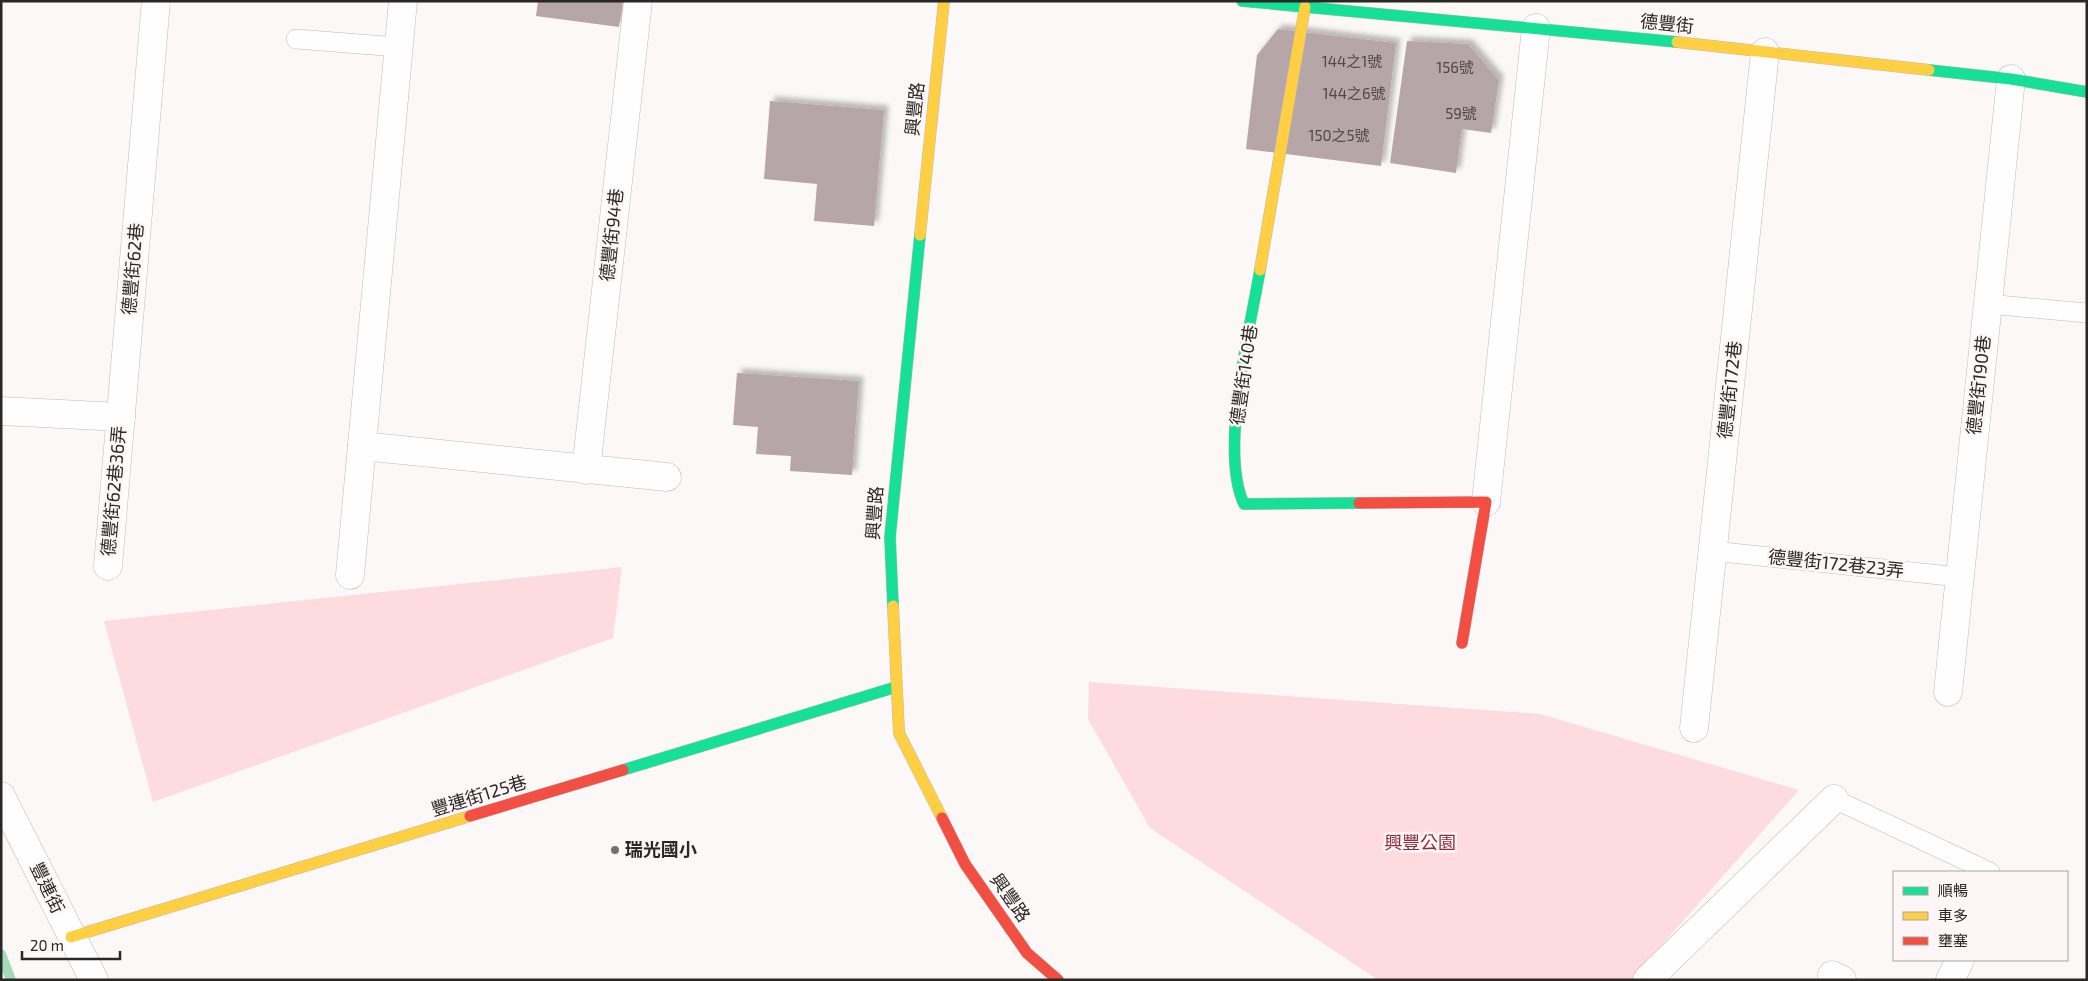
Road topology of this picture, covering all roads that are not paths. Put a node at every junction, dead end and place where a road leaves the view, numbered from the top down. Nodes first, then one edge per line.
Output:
1 (156, 1) edge
2 (402, 1) edge
3 (638, 1) edge
4 (944, 1) edge
5 (1242, 1) edge
6 (1305, 7) junction
7 (1536, 28) junction
8 (296, 39) dead end
9 (398, 47) junction
10 (1765, 52) junction
11 (2011, 79) junction
12 (2087, 92) edge
13 (1988, 304) junction
14 (2087, 312) edge
15 (1, 411) edge
16 (121, 417) junction
17 (362, 446) junction
18 (586, 470) junction
19 (668, 477) dead end
20 (1486, 502) junction
21 (1713, 551) junction
22 (108, 566) dead end
23 (350, 575) dead end
24 (1959, 576) junction
25 (1462, 643) dead end
26 (896, 687) junction
27 (1948, 692) dead end
28 (1694, 728) dead end
29 (1, 796) edge
30 (1834, 799) joint
31 (1988, 871) edge
32 (71, 938) junction
33 (1960, 961) edge
34 (94, 980) edge
35 (1058, 980) edge
36 (1647, 980) edge
37 (1950, 980) edge

1 - 16 street, 德豐街62巷
2 - 9 street
3 - 18 street, 德豐街94巷
4 - 26 street, 興豐路
5 - 6 street, 德豐街
6 - 7 street, 德豐街
6 - 20 street, 德豐街140巷
7 - 10 street, 德豐街
7 - 20 street
8 - 9 lane
9 - 17 street
10 - 11 street, 德豐街
10 - 21 street, 德豐街172巷
11 - 12 street, 德豐街
11 - 13 street, 德豐街190巷
13 - 14 lane
13 - 24 street, 德豐街190巷
15 - 16 street
16 - 22 street, 德豐街62巷36弄
17 - 18 street
17 - 23 street
18 - 19 street
20 - 25 street
21 - 24 lane, 德豐街172巷23弄
21 - 28 street, 德豐街172巷
24 - 27 street, 德豐街190巷
26 - 32 street, 豐連街125巷
26 - 35 street, 興豐路
29 - 32 street, 豐連街
30 - 31 lane
30 - 36 street
32 - 34 street, 豐連街
33 - 37 street

